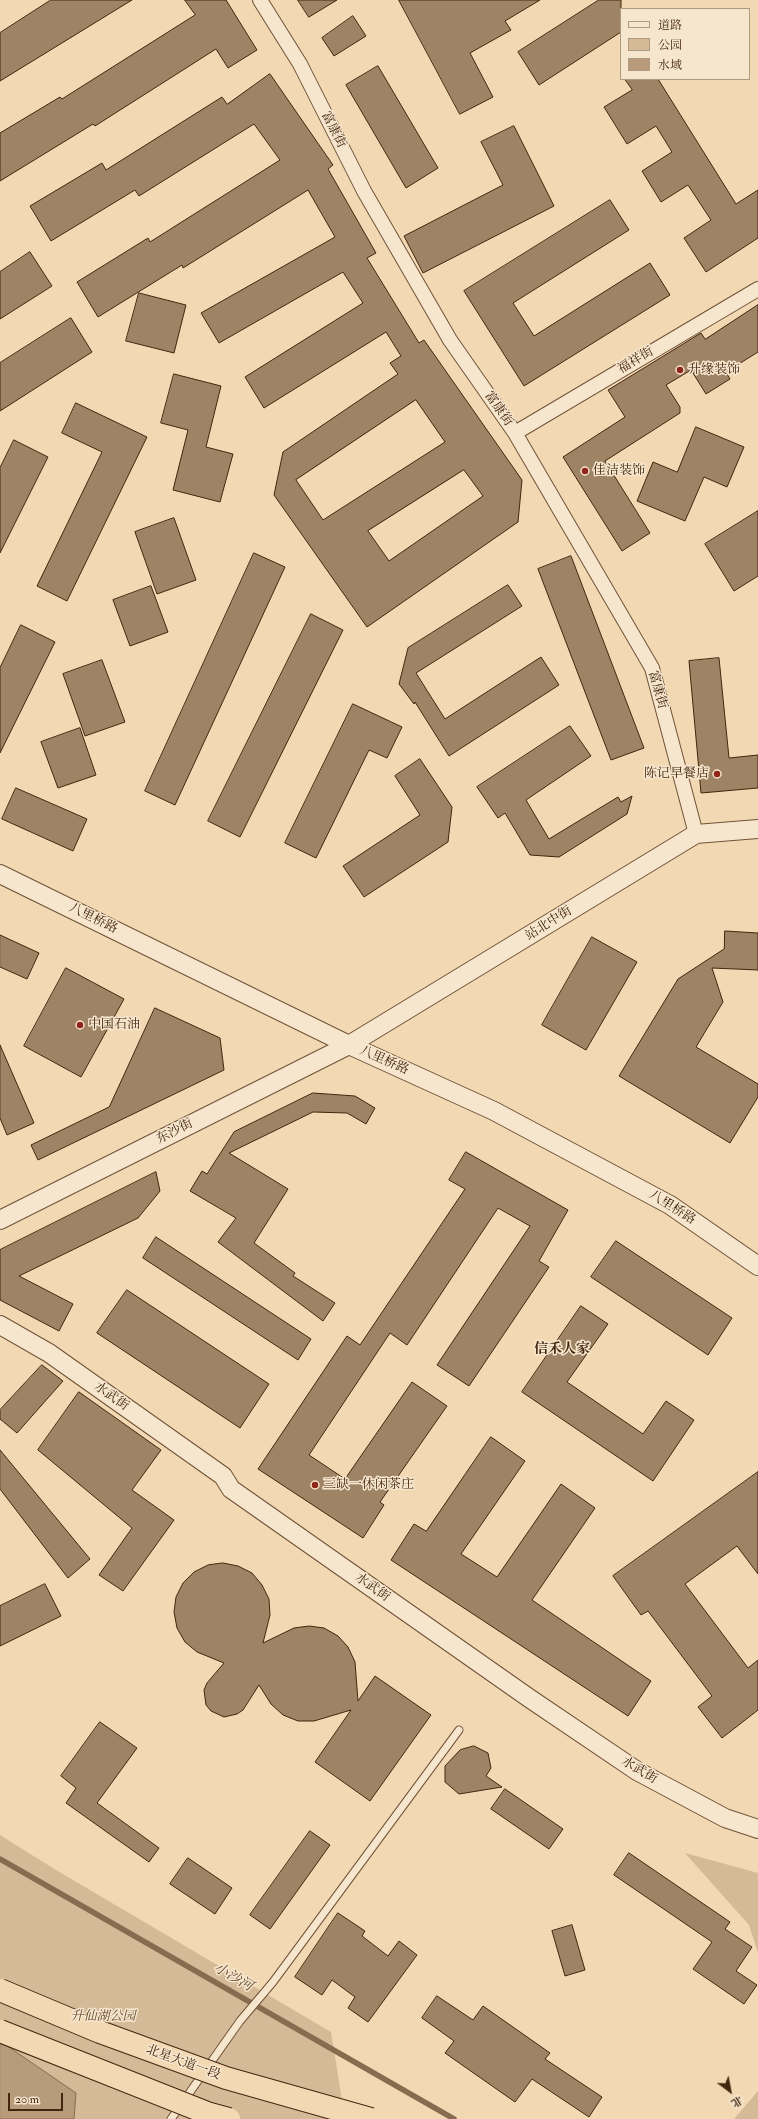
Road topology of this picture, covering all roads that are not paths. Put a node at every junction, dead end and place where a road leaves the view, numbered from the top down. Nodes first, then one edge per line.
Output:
1 (260, 0) edge
2 (758, 289) edge
3 (515, 433) junction
4 (758, 829) edge
5 (696, 834) junction
6 (0, 874) edge
7 (349, 1045) junction
8 (0, 1220) edge
9 (758, 1266) edge
10 (0, 1325) edge
11 (459, 1730) dead end
12 (758, 1829) edge
13 (0, 1990) edge
14 (0, 2031) edge
15 (171, 2119) edge
16 (229, 2119) edge
17 (371, 2119) edge

1 - 3 street, 富康街
2 - 3 street, 福祥街
3 - 5 street, 富康街
4 - 5 street, 站北中街
5 - 7 street, 站北中街
6 - 7 street, 八里桥路
7 - 8 street, 东沙街
7 - 9 street, 八里桥路
10 - 12 street, 水武街
11 - 15 lane
13 - 17 highway, 北星大道一段, bridge
14 - 16 highway, bridge

